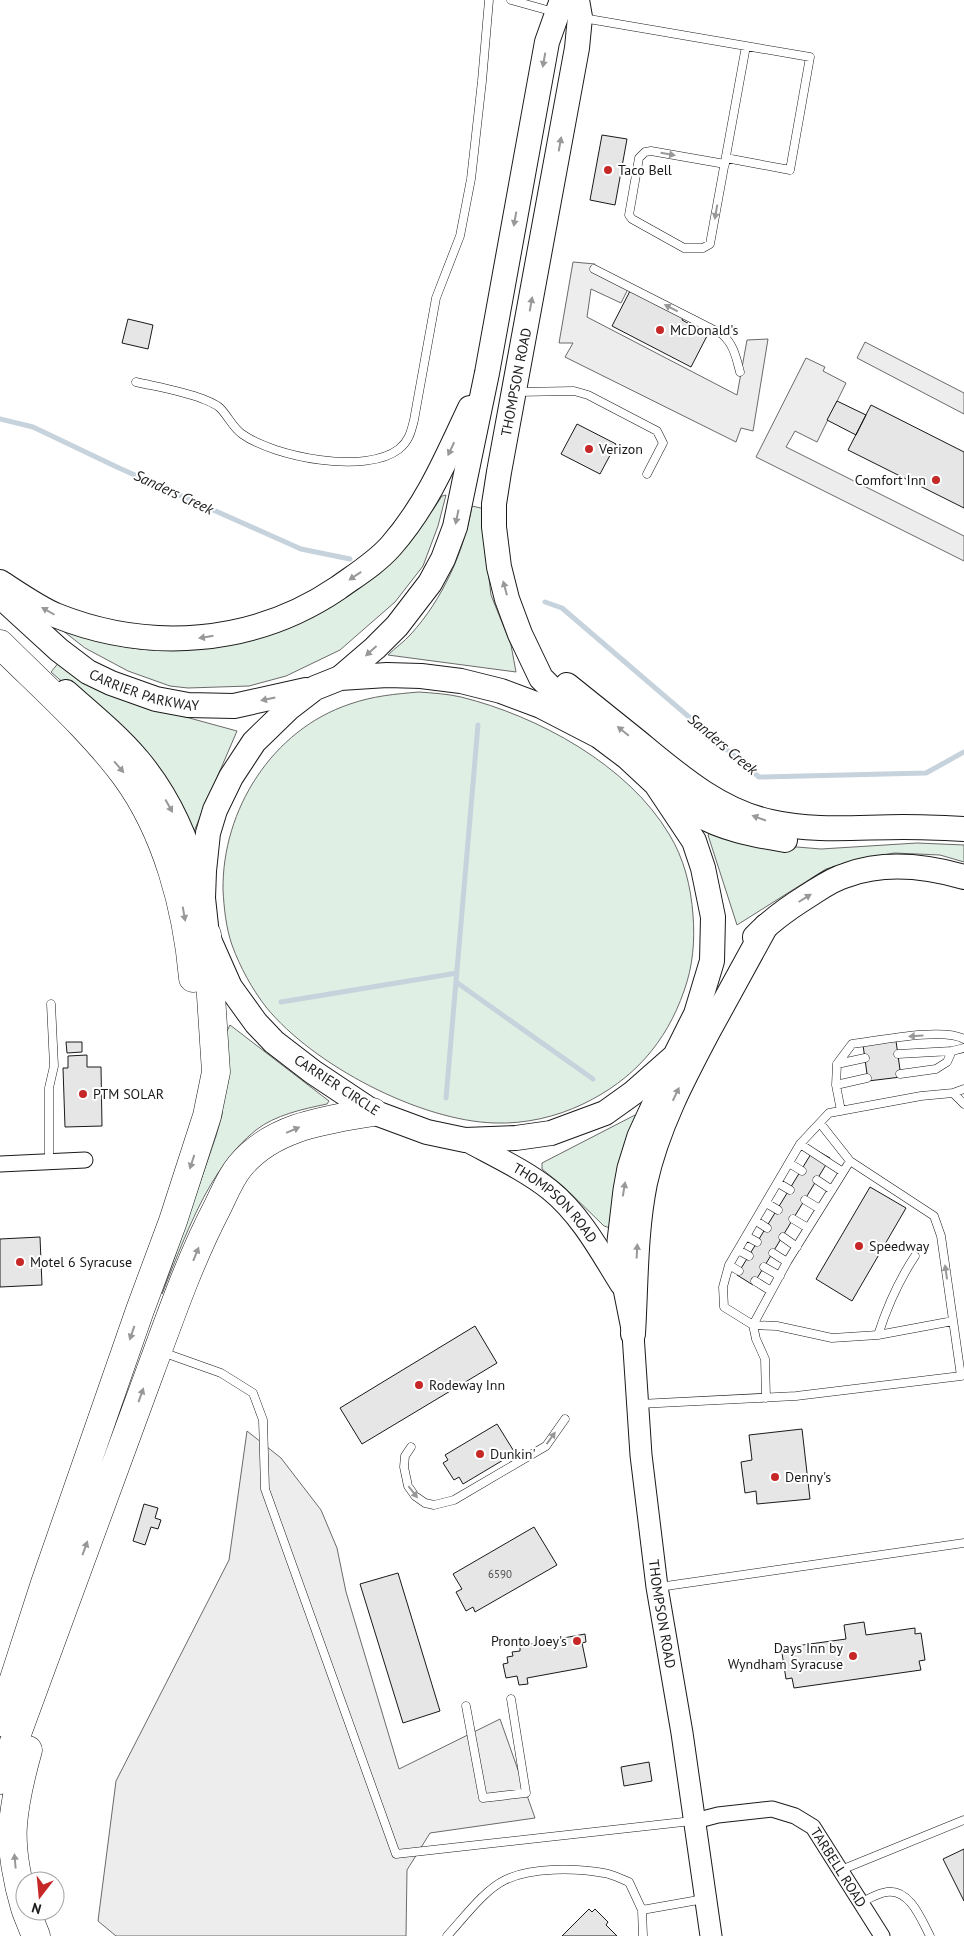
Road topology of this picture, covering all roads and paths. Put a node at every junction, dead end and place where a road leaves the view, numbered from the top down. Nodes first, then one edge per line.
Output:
1 (489, 0) edge
2 (511, 0) edge
3 (569, 10) edge
4 (746, 46) junction
5 (725, 161) junction
6 (594, 268) dead end
7 (740, 372) dead end
8 (487, 373) junction
9 (136, 382) dead end
10 (514, 392) junction
11 (647, 474) dead end
12 (0, 582) edge
13 (0, 596) edge
14 (520, 634) junction
15 (0, 636) edge
16 (0, 644) edge
17 (340, 678) junction
18 (315, 688) junction
19 (599, 736) junction
20 (656, 784) junction
21 (964, 831) edge
22 (964, 877) edge
23 (203, 898) junction
24 (766, 926) junction
25 (207, 935) junction
26 (51, 1004) dead end
27 (696, 1014) junction
28 (964, 1039) edge
29 (964, 1048) edge
30 (952, 1051) junction
31 (898, 1054) dead end
32 (675, 1056) junction
33 (865, 1058) dead end
34 (837, 1064) junction
35 (900, 1074) dead end
36 (867, 1078) dead end
37 (836, 1085) junction
38 (964, 1089) edge
39 (953, 1093) junction
40 (964, 1104) edge
41 (841, 1111) junction
42 (372, 1112) junction
43 (207, 1116) junction
44 (820, 1123) junction
45 (465, 1140) junction
46 (800, 1144) junction
47 (85, 1160) dead end
48 (850, 1161) junction
49 (48, 1162) junction
50 (789, 1163) junction
51 (0, 1164) edge
52 (802, 1171) dead end
53 (843, 1172) junction
54 (817, 1180) dead end
55 (778, 1183) junction
56 (790, 1190) dead end
57 (832, 1190) junction
58 (805, 1200) dead end
59 (766, 1203) junction
60 (820, 1209) junction
61 (778, 1210) dead end
62 (794, 1220) dead end
63 (756, 1221) junction
64 (766, 1228) dead end
65 (808, 1228) junction
66 (746, 1236) junction
67 (782, 1238) dead end
68 (757, 1242) dead end
69 (797, 1247) junction
70 (738, 1250) junction
71 (773, 1253) dead end
72 (749, 1256) dead end
73 (915, 1256) dead end
74 (787, 1262) junction
75 (729, 1265) junction
76 (764, 1267) dead end
77 (739, 1271) dead end
78 (780, 1276) junction
79 (755, 1281) dead end
80 (624, 1289) junction
81 (771, 1291) junction
82 (953, 1321) junction
83 (753, 1325) junction
84 (633, 1334) junction
85 (878, 1335) junction
86 (158, 1350) junction
87 (962, 1375) edge
88 (766, 1398) junction
89 (637, 1404) junction
90 (566, 1419) dead end
91 (411, 1447) dead end
92 (964, 1543) edge
93 (56, 1588) junction
94 (657, 1588) junction
95 (0, 1683) edge
96 (511, 1699) dead end
97 (466, 1706) dead end
98 (0, 1722) edge
99 (0, 1780) edge
100 (964, 1820) edge
101 (695, 1821) junction
102 (841, 1870) junction
103 (16, 1871) edge
104 (706, 1899) junction
105 (861, 1902) junction
106 (642, 1910) junction
107 (30, 1921) edge
108 (36, 1936) edge
109 (447, 1936) edge
110 (643, 1936) edge
111 (711, 1936) edge
112 (882, 1936) edge
113 (930, 1936) edge

1 - 9 lane
2 - 3 lane
3 - 4 lane
3 -> 8 main road
10 -> 3 main road, THOMPSON ROAD
4 - 5 lane
4 - 5 lane
5 -> 5 lane
7 -> 6 lane
8 -> 12 main road
8 -> 17 main road
10 - 11 lane
14 -> 10 main road, THOMPSON ROAD
18 -> 13 main road, CARRIER PARKWAY
14 - 19 main road, THOMPSON ROAD
21 -> 14 main road
15 -> 23 main road
16 -> 43 highway
17 - 18 main road, CARRIER CIRCLE
17 - 19 main road, CARRIER CIRCLE
18 - 23 main road, CARRIER CIRCLE
19 - 20 main road, CARRIER CIRCLE
20 - 21 main road
20 - 27 main road, CARRIER CIRCLE
24 -> 22 main road
23 - 25 main road, CARRIER CIRCLE
24 - 27 main road
84 -> 24 main road
25 - 42 main road, CARRIER CIRCLE
25 - 43 highway
26 - 49 lane
27 - 32 main road, CARRIER CIRCLE
28 -> 34 lane
29 - 30 lane
30 - 31 lane
30 - 35 lane
32 - 45 main road, CARRIER CIRCLE
80 -> 32 street, THOMPSON ROAD
33 - 34 lane
34 - 37 lane
36 - 37 lane
37 - 41 lane
38 - 39 lane
39 - 40 lane
39 - 41 lane
41 - 44 lane
42 - 45 main road, CARRIER CIRCLE
86 -> 42 highway
43 -> 93 highway
44 - 46 lane
44 - 48 lane
45 - 80 street, THOMPSON ROAD
46 - 50 lane
46 - 53 lane
47 - 49 street
48 - 53 lane
82 -> 48 lane
49 - 51 street
50 - 52 lane
50 - 55 lane
53 - 57 lane
54 - 57 lane
55 - 56 lane
55 - 59 lane
57 - 60 lane
58 - 60 lane
59 - 61 lane
59 - 63 lane
60 - 65 lane
62 - 65 lane
63 - 64 lane
63 - 66 lane
65 - 69 lane
66 - 68 lane
66 - 70 lane
67 - 69 lane
69 - 74 lane
70 - 72 lane
70 - 75 lane
71 - 74 lane
73 - 85 lane
74 - 78 lane
75 - 77 lane
75 - 83 lane
76 - 78 lane
78 - 81 lane
79 - 81 lane
80 - 84 street, THOMPSON ROAD
81 - 83 lane
82 - 85 lane
82 - 87 lane
83 - 85 lane
83 - 88 lane
84 - 89 street, THOMPSON ROAD
93 -> 86 highway
86 - 101 lane
87 - 88 lane
88 - 89 lane
89 - 94 street, THOMPSON ROAD
91 -> 90 lane
92 - 94 lane
93 - 95 highway
93 - 98 highway
93 - 99 highway
103 -> 93 highway
94 - 101 street, THOMPSON ROAD
96 - 97 lane
100 - 102 lane
101 - 102 street, TARBELL ROAD
101 - 104 street, THOMPSON ROAD
102 - 105 street, TARBELL ROAD
104 - 106 lane
104 - 111 street, THOMPSON ROAD
105 - 112 street, TARBELL ROAD
105 - 113 lane
106 - 109 lane
106 - 110 lane
107 - 108 highway

